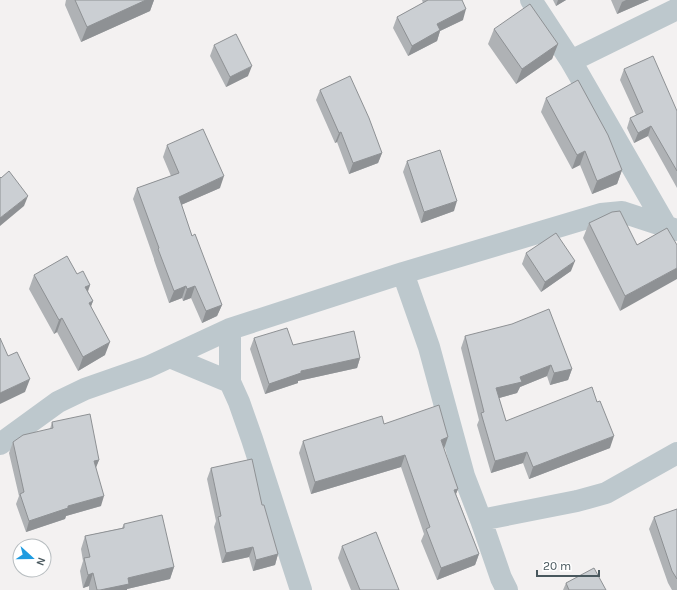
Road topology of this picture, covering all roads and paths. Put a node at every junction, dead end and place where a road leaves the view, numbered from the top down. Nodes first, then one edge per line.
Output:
1 (531, 0) edge
2 (677, 9) edge
3 (571, 61) junction
4 (671, 228) edge
5 (403, 273) junction
6 (230, 329) junction
7 (170, 357) junction
8 (230, 382) junction
9 (0, 444) edge
10 (677, 453) edge
11 (481, 520) junction
12 (301, 590) edge
13 (507, 590) edge

1 - 3 street
2 - 3 street
3 - 4 street
4 - 5 street
5 - 6 street
5 - 11 street
6 - 7 street
6 - 8 street
7 - 8 street
7 - 9 street
8 - 12 street
10 - 11 street
11 - 13 street

